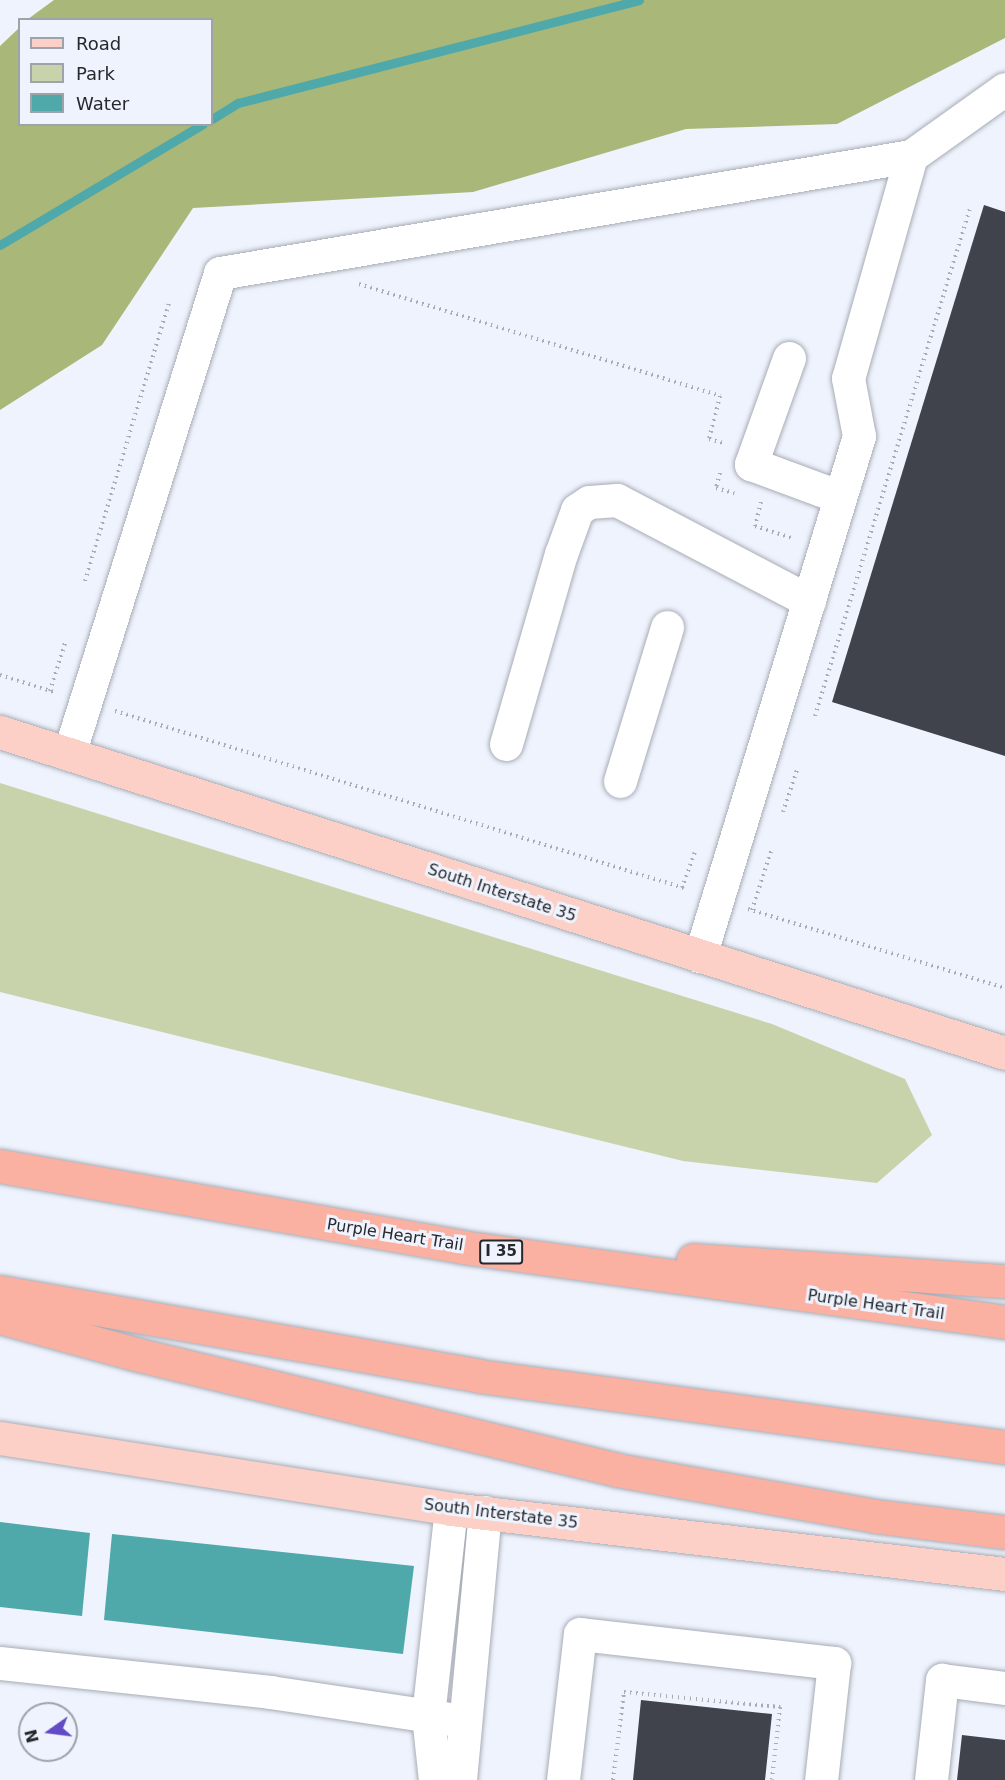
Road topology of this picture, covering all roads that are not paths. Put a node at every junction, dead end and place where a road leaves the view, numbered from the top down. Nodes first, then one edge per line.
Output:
1 (1005, 89) edge
2 (911, 156) junction
3 (789, 358) dead end
4 (840, 497) junction
5 (809, 601) junction
6 (667, 627) dead end
7 (0, 732) edge
8 (506, 744) dead end
9 (69, 754) junction
10 (620, 781) dead end
11 (700, 956) junction
12 (1005, 1053) edge
13 (0, 1166) edge
14 (462, 1246) junction
15 (1005, 1281) edge
16 (0, 1292) edge
17 (0, 1317) edge
18 (1005, 1322) edge
19 (0, 1438) edge
20 (1005, 1447) edge
21 (452, 1509) junction
22 (485, 1512) junction
23 (1005, 1532) edge
24 (1005, 1574) edge
25 (0, 1663) edge
26 (1005, 1688) edge
27 (428, 1716) junction
28 (464, 1721) junction
29 (435, 1780) edge
30 (460, 1780) edge
31 (563, 1780) edge
32 (821, 1780) edge
33 (931, 1780) edge

1 - 2 lane
2 - 4 lane
2 - 9 lane
3 - 4 lane
4 - 5 lane
5 - 8 lane
5 - 11 lane
6 - 10 lane
7 - 9 main road, South Interstate 35
9 - 11 main road, South Interstate 35
11 - 12 main road, South Interstate 35
13 - 14 highway, Purple Heart Trail / I 35
14 - 15 highway
14 - 18 highway, Purple Heart Trail / I 35
16 - 20 highway
17 - 23 highway
19 - 21 main road, South Interstate 35
21 - 22 main road, South Interstate 35
21 - 27 lane
22 - 24 main road, South Interstate 35
22 - 28 lane
25 - 27 lane
26 - 33 lane
27 - 28 lane
27 - 29 lane
28 - 30 lane
31 - 32 lane

